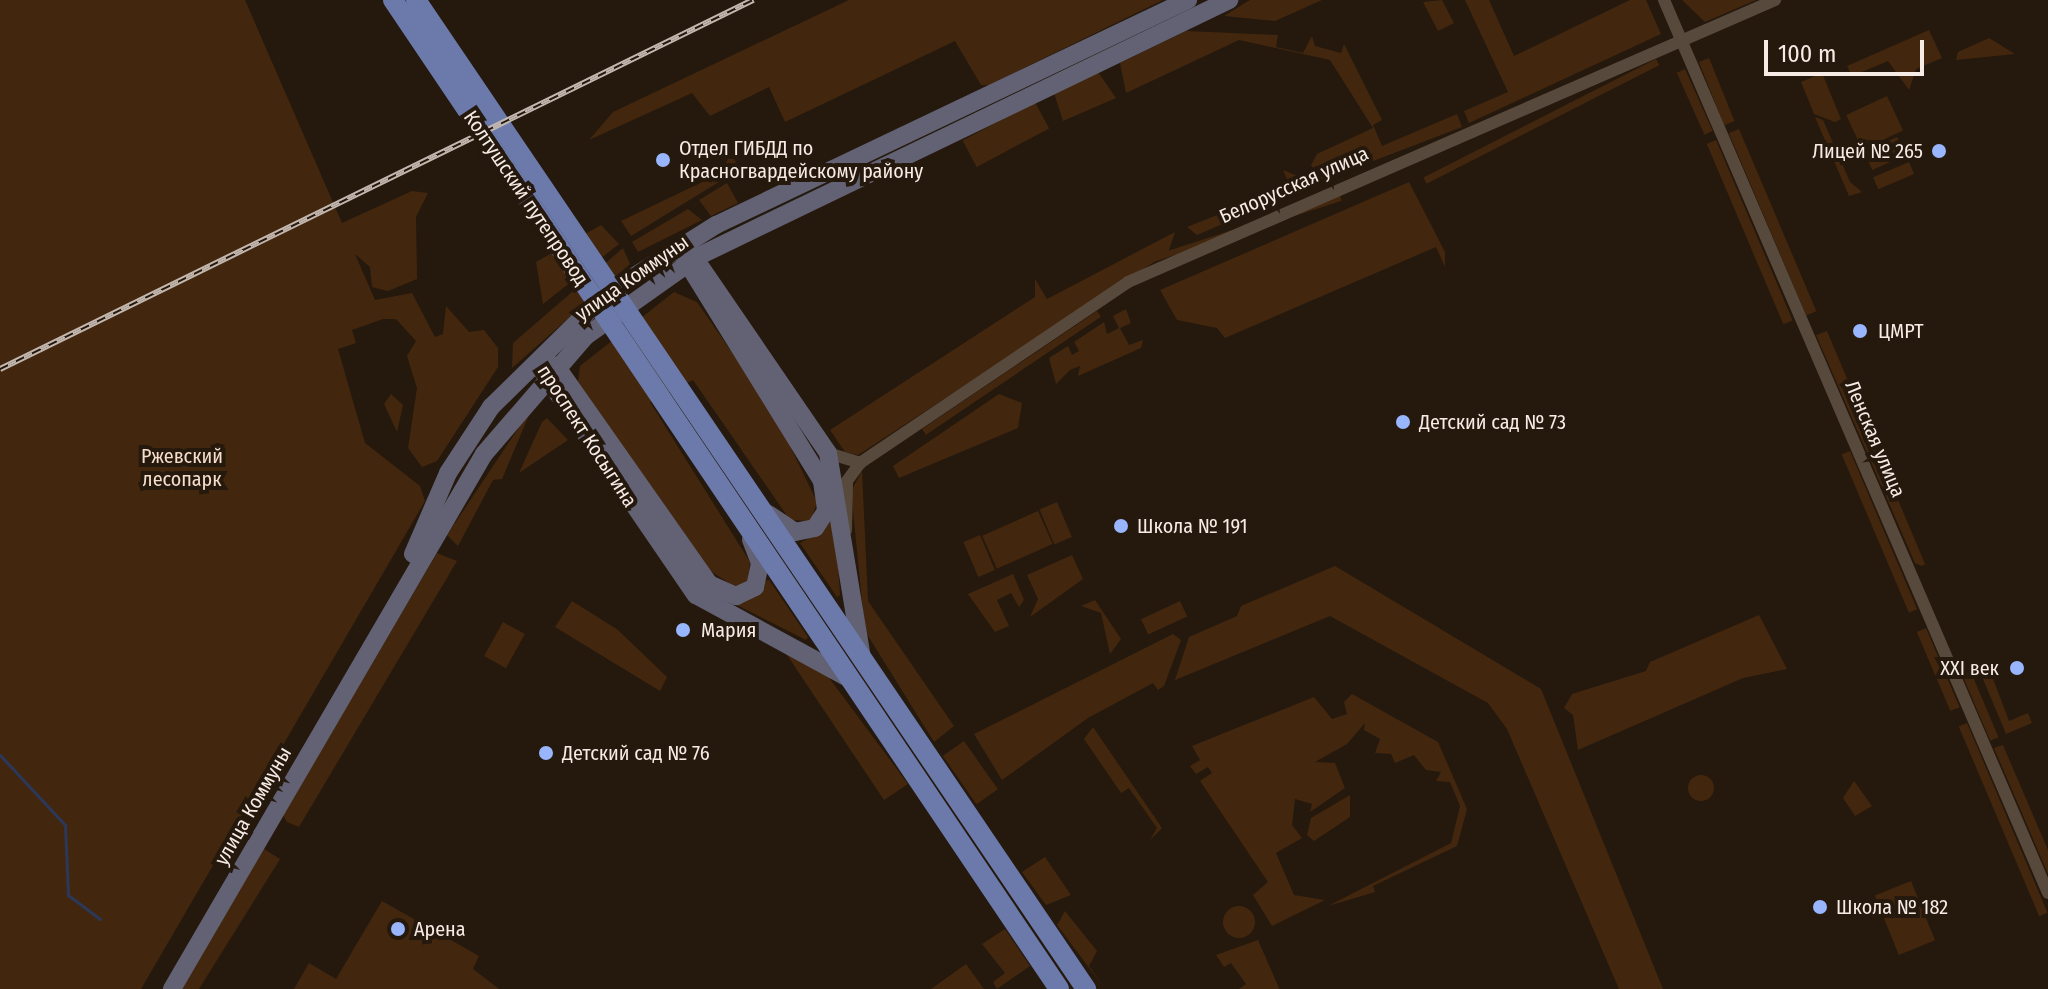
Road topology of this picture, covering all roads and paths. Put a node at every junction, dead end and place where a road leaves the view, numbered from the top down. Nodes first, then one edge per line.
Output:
1 (393, 0) edge
2 (416, 0) edge
3 (1188, 0) edge
4 (1229, 0) edge
5 (1664, 0) edge
6 (1775, 0) edge
7 (1681, 40) junction
8 (494, 134) junction
9 (681, 244) junction
10 (692, 260) junction
11 (536, 359) junction
12 (550, 372) junction
13 (668, 391) joint
14 (828, 453) junction
15 (860, 463) junction
16 (743, 506) junction
17 (845, 539) junction
18 (858, 673) junction
19 (2048, 893) edge
20 (159, 989) edge
21 (172, 989) edge
22 (1059, 989) edge
23 (1086, 989) edge

1 - 8 main road, Колтушский путепровод
2 - 8 main road, Колтушский путепровод
3 - 9 main road, улица Коммуны
4 - 10 main road, улица Коммуны
5 - 7 street, Ленская улица
6 - 7 street, Белорусская улица
7 - 15 street, Белорусская улица
7 - 19 street, Ленская улица
8 - 13 main road, Колтушский путепровод
9 - 10 main road, проспект Косыгина
9 - 11 main road, улица Коммуны
10 - 12 main road, улица Коммуны
10 - 14 main road, проспект Косыгина
10 - 16 main road, проспект Косыгина
11 - 12 main road, проспект Косыгина
11 - 20 main road, улица Коммуны
12 - 16 main road, проспект Косыгина
12 - 18 main road, проспект Косыгина
12 - 21 main road, улица Коммуны
13 - 16 main road, проспект Косыгина
14 - 15 street
14 - 17 main road, проспект Косыгина
15 - 17 street
16 - 18 main road, проспект Косыгина
17 - 18 main road, проспект Косыгина
18 - 22 main road, проспект Косыгина
18 - 23 main road, проспект Косыгина

